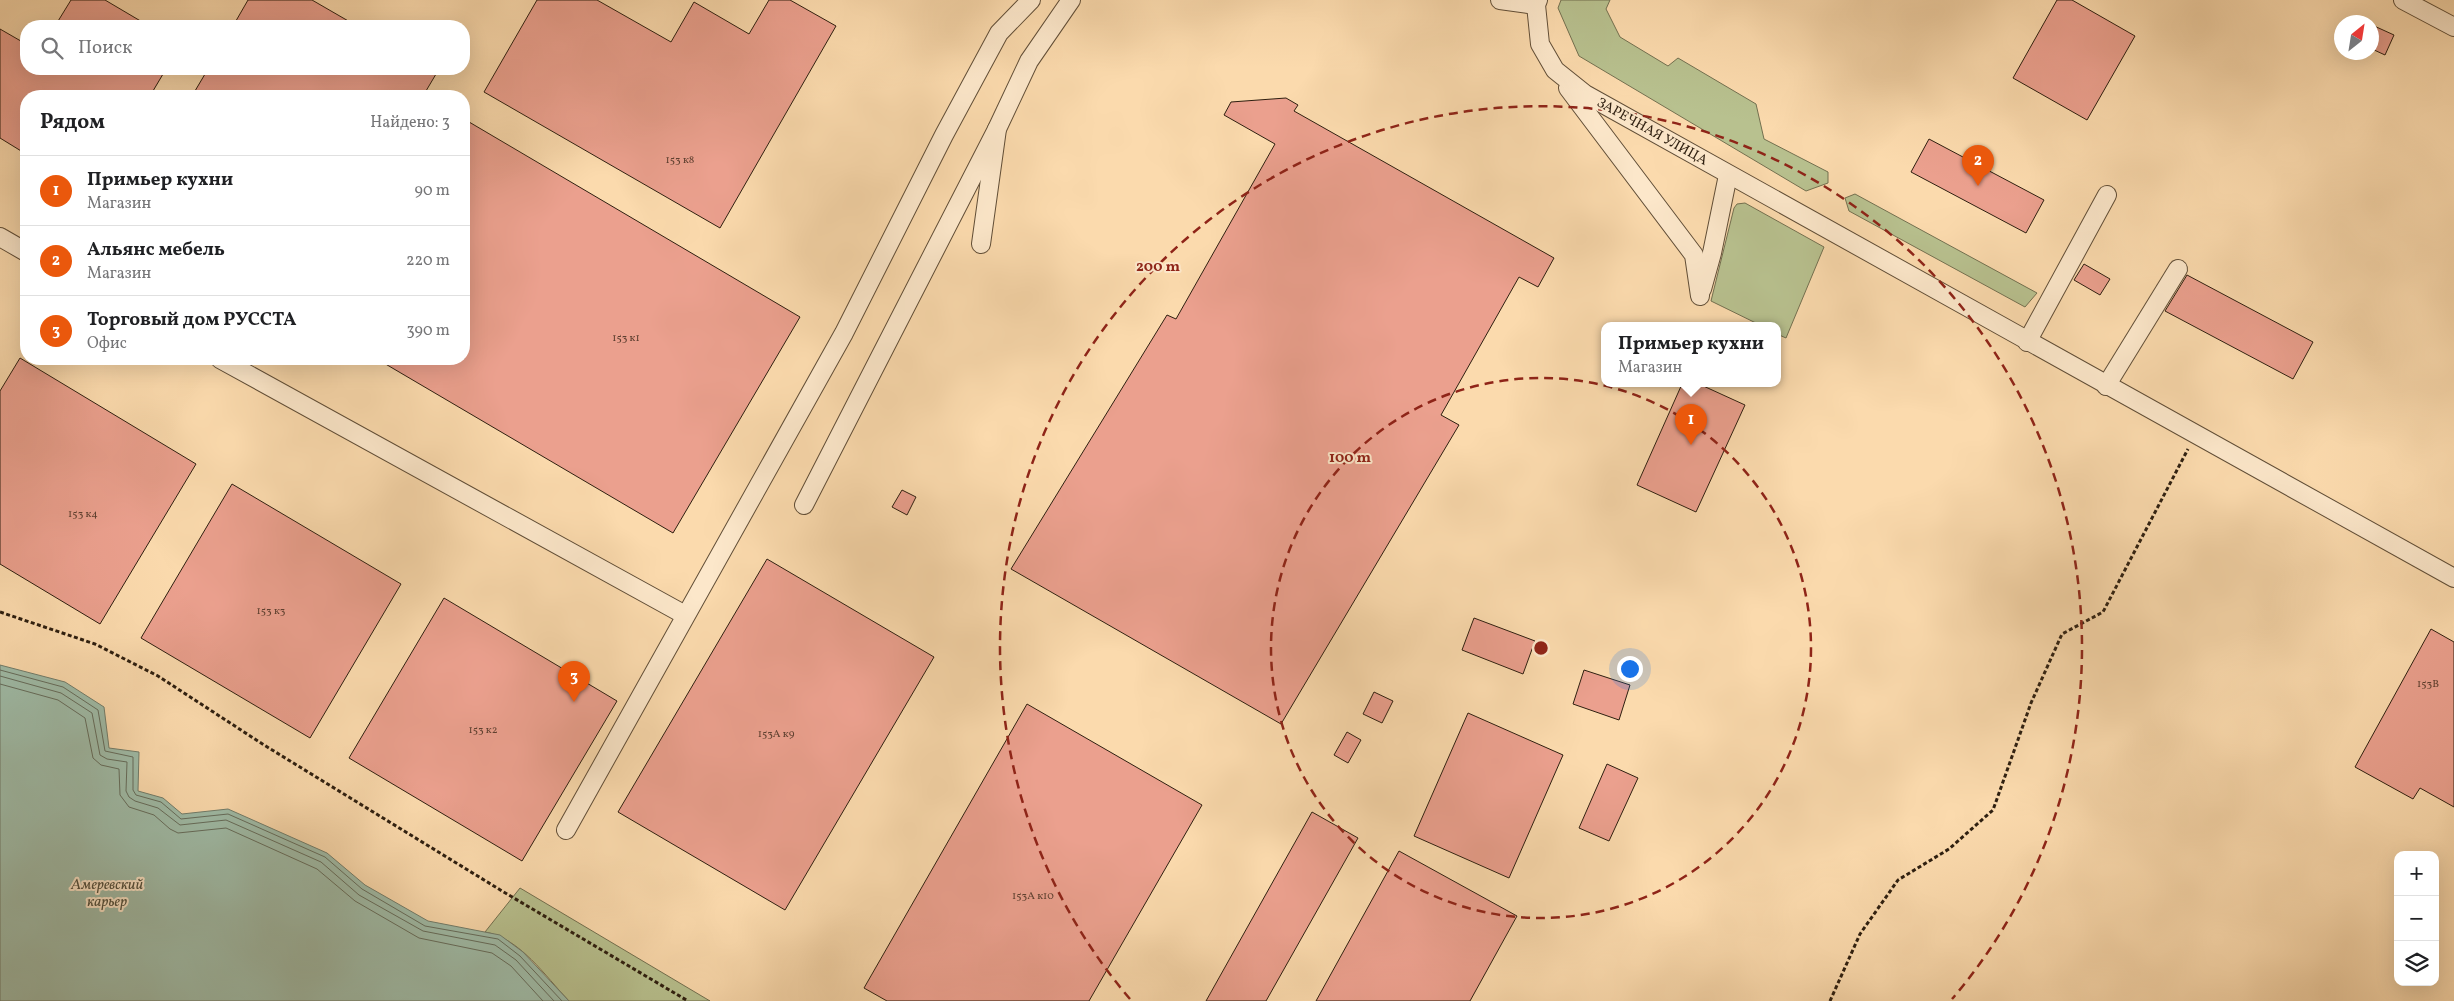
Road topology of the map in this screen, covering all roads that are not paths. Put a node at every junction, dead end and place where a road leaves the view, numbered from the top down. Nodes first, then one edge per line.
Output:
1 (1031, 0) edge
2 (1071, 0) edge
3 (1500, 0) edge
4 (2403, 0) edge
5 (1536, 2) edge
6 (2454, 27) edge
7 (1555, 70) junction
8 (997, 129) junction
9 (1728, 175) junction
10 (2107, 195) dead end
11 (0, 237) edge
12 (981, 244) dead end
13 (20, 249) edge
14 (2178, 269) dead end
15 (2027, 342) junction
16 (231, 365) edge
17 (2106, 386) junction
18 (804, 505) dead end
19 (2454, 578) edge
20 (685, 615) junction
21 (566, 830) dead end

1 - 20 street
2 - 8 street
3 - 5 street
4 - 6 street
5 - 7 street, ЗАРЕЧНАЯ УЛИЦА
7 - 9 street, ЗАРЕЧНАЯ УЛИЦА
7 - 9 street
8 - 12 street
8 - 18 street
9 - 15 street, ЗАРЕЧНАЯ УЛИЦА
10 - 15 street
11 - 13 street
14 - 17 street
15 - 17 street, ЗАРЕЧНАЯ УЛИЦА
16 - 20 street
17 - 19 street, ЗАРЕЧНАЯ УЛИЦА
20 - 21 street

